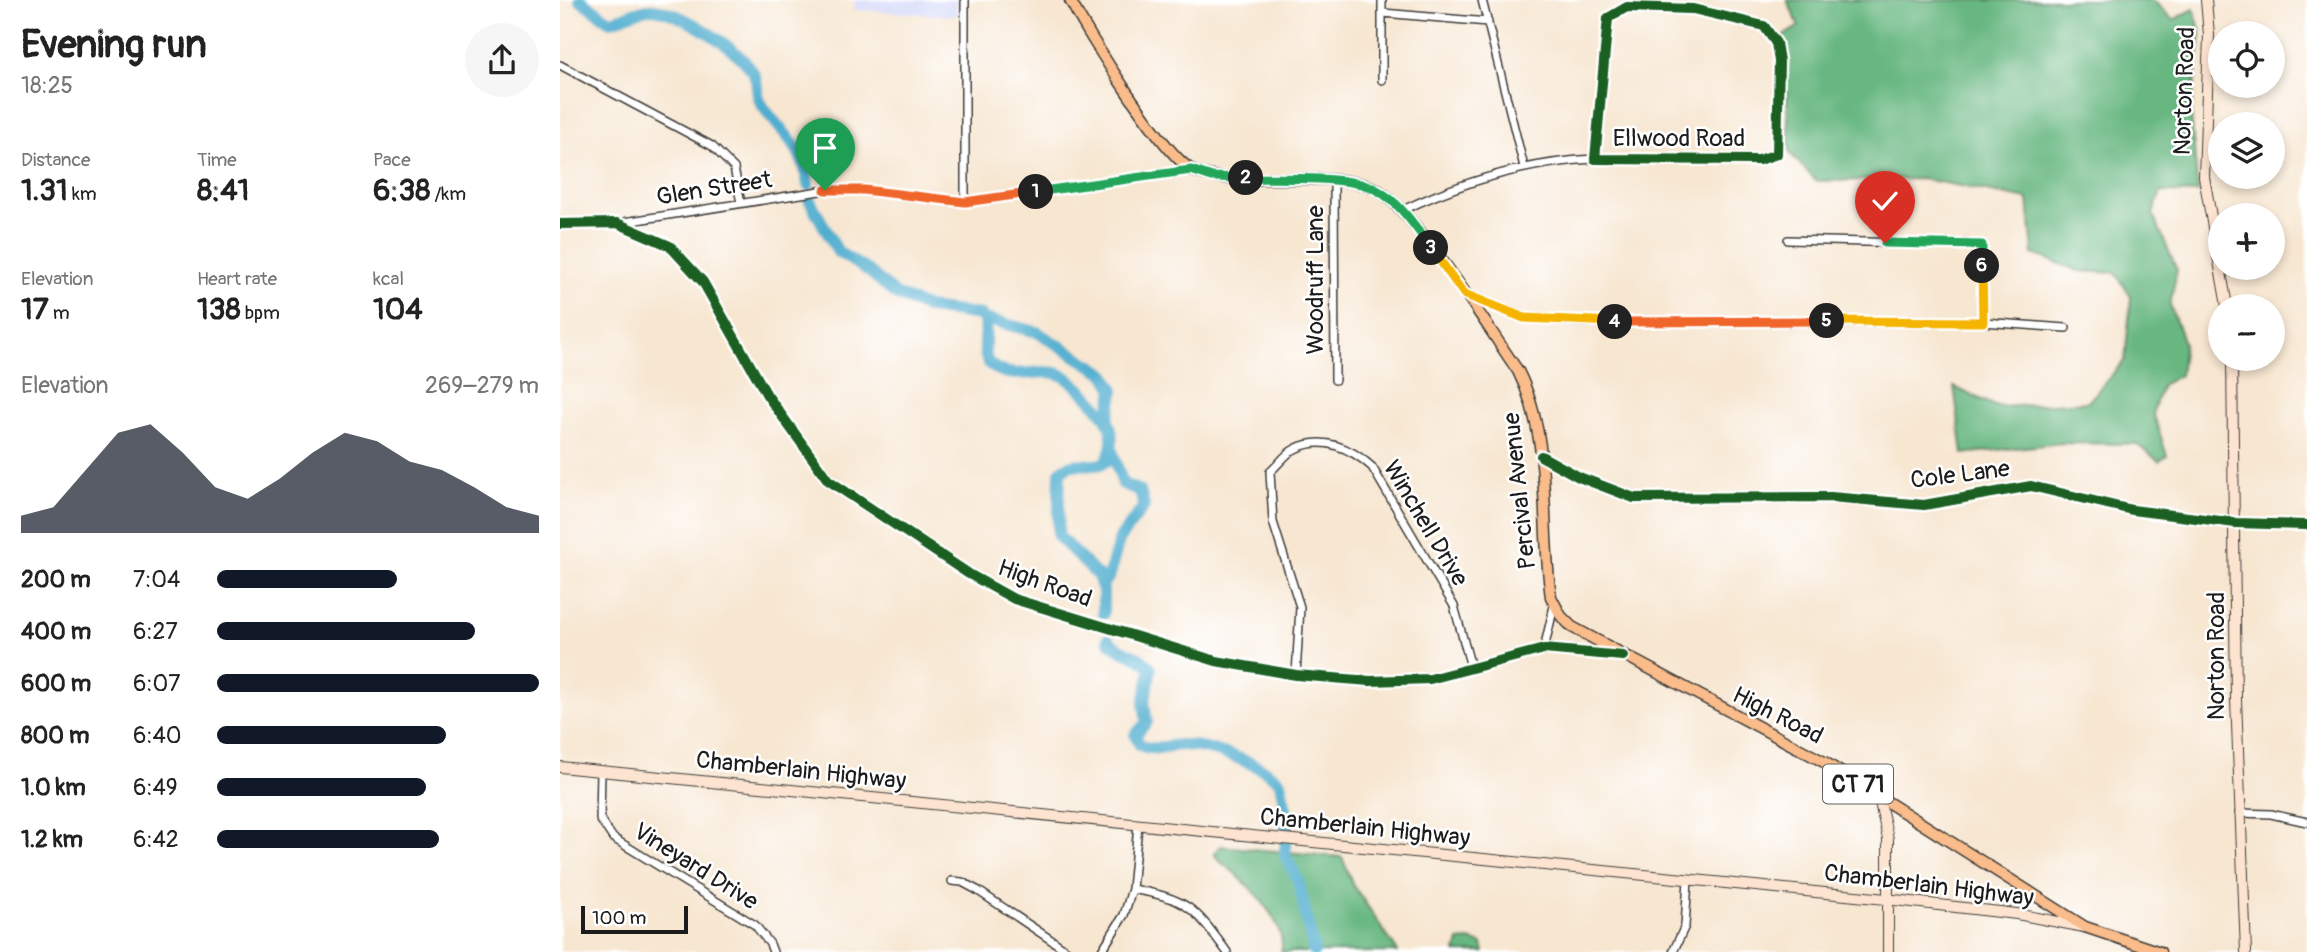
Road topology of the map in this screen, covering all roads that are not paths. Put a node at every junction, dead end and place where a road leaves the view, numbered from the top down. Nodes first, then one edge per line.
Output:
1 (965, 0) edge
2 (1070, 0) edge
3 (1382, 0) edge
4 (1482, 0) edge
5 (2206, 0) edge
6 (1383, 13) junction
7 (1488, 22) junction
8 (560, 65) edge
9 (1382, 80) dead end
10 (1595, 159) junction
11 (1524, 167) junction
12 (1191, 170) junction
13 (1334, 181) junction
14 (965, 202) junction
15 (741, 203) junction
16 (1403, 210) junction
17 (617, 223) junction
18 (560, 224) edge
19 (1788, 240) dead end
20 (1464, 294) junction
21 (2225, 294) edge
22 (1983, 322) junction
23 (2066, 328) dead end
24 (2232, 371) edge
25 (1335, 380) dead end
26 (1541, 456) junction
27 (2236, 523) junction
28 (2307, 525) edge
29 (1555, 606) junction
30 (1544, 649) junction
31 (1622, 656) junction
32 (1471, 667) junction
33 (1296, 675) junction
34 (560, 767) edge
35 (601, 771) junction
36 (1879, 798) junction
37 (2239, 813) junction
38 (2307, 822) edge
39 (1138, 825) junction
40 (1688, 880) junction
41 (951, 881) dead end
42 (1132, 889) junction
43 (1886, 900) junction
44 (2085, 927) junction
45 (773, 952) edge
46 (1069, 952) edge
47 (1101, 952) edge
48 (1227, 952) edge
49 (1672, 952) edge
50 (1888, 952) edge
51 (2161, 952) edge
52 (2246, 952) edge

1 - 14 street
2 - 12 main road
3 - 6 street
4 - 7 street
5 - 21 main road, Norton Road
6 - 7 street
6 - 9 street
7 - 11 street
8 - 15 street
10 - 10 street, Ellwood Road
10 - 11 street, Ellwood Road
11 - 16 street, Ellwood Road
12 - 13 main road, Percival Avenue
12 - 14 street, Glen Street
13 - 16 main road, Percival Avenue
13 - 25 street, Woodruff Lane
14 - 15 street, Glen Street
15 - 17 street, Glen Street
16 - 20 main road, Percival Avenue
17 - 18 street, High Road
17 - 33 street, High Road
19 - 22 street
20 - 22 street
20 - 26 main road, Percival Avenue
22 - 23 street
24 - 27 main road, Norton Road
26 - 27 street, Cole Lane
26 - 29 main road, Percival Avenue
27 - 28 street, Cole Lane
27 - 37 main road, Norton Road
29 - 30 street
29 - 31 main road, CT 71
30 - 31 street, High Road
30 - 32 street, High Road
31 - 36 main road, High Road / CT 71
32 - 33 street, High Road
32 - 33 street, Winchell Drive
34 - 35 main road, Chamberlain Highway
35 - 39 main road, Chamberlain Highway
35 - 45 street, Vineyard Drive
36 - 43 main road
36 - 44 main road, High Road / CT 71
37 - 38 street
37 - 52 main road, Norton Road
39 - 40 main road, Chamberlain Highway
39 - 42 street
40 - 43 main road, Chamberlain Highway
40 - 49 street
41 - 46 street
42 - 47 street
42 - 48 street
43 - 44 main road, Chamberlain Highway
43 - 50 main road
44 - 51 main road, Chamberlain Highway / CT 71

